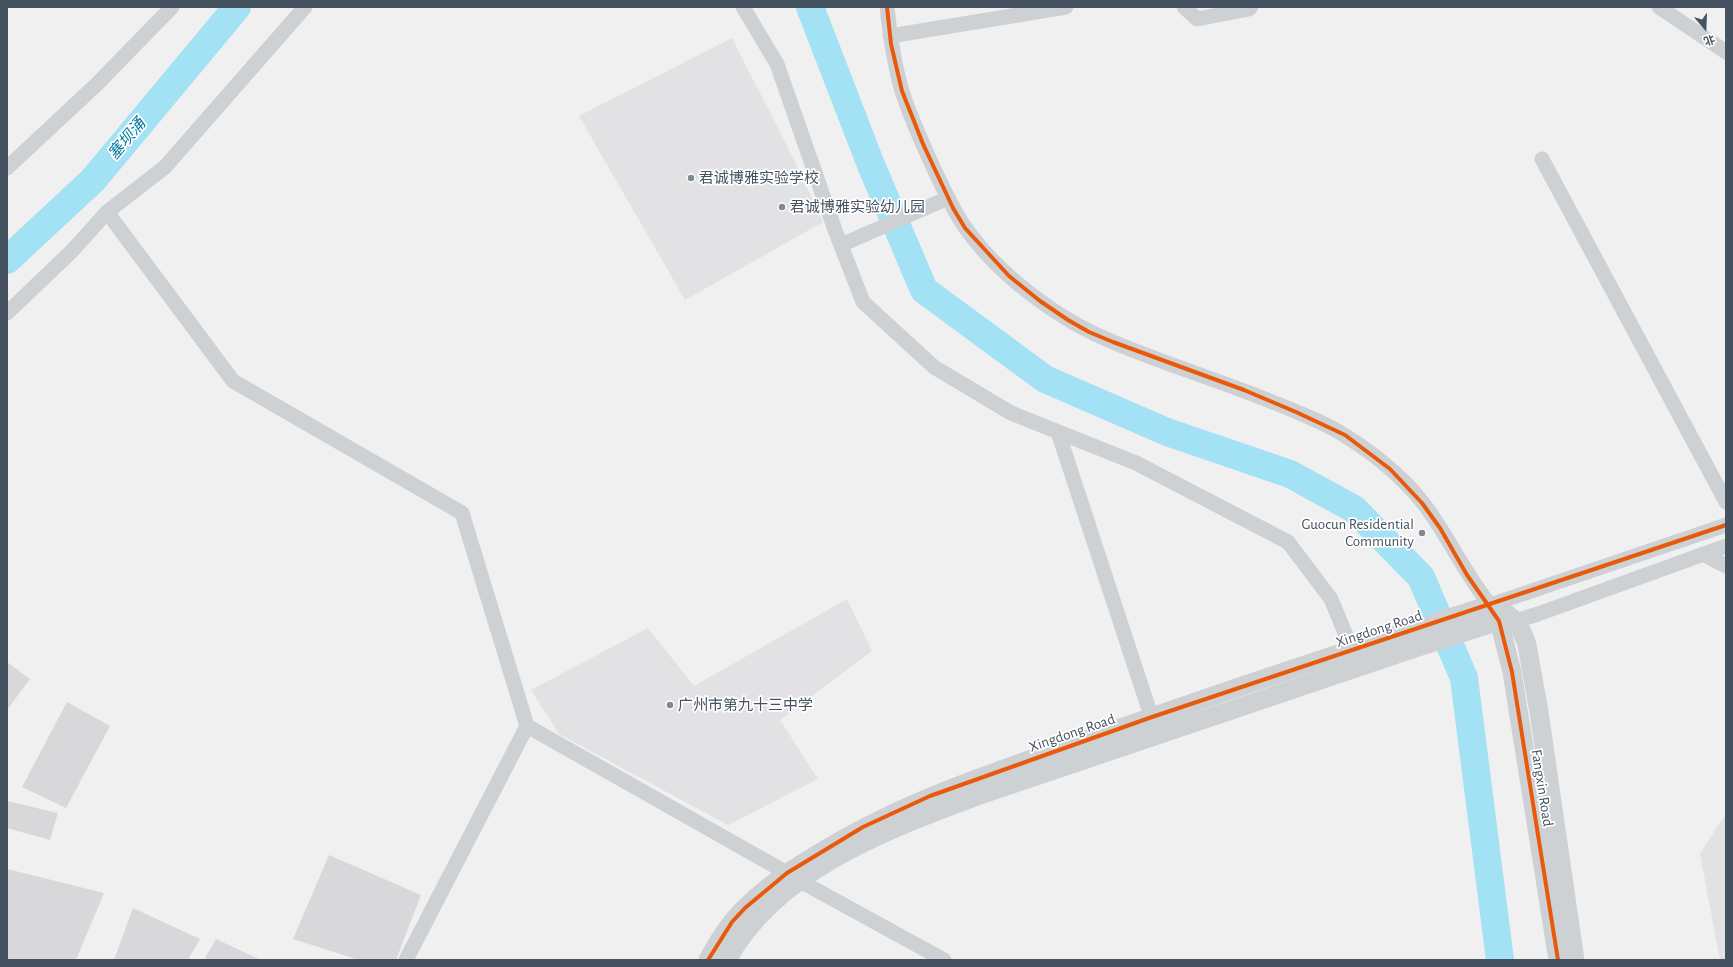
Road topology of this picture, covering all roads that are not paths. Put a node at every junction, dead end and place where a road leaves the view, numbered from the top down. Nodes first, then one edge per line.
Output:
1 (172, 7) edge
2 (305, 7) edge
3 (743, 7) edge
4 (887, 7) edge
5 (1066, 7) edge
6 (1184, 7) edge
7 (1251, 7) edge
8 (1659, 7) edge
9 (890, 36) junction
10 (1726, 52) edge
11 (1542, 159) dead end
12 (7, 168) edge
13 (948, 198) junction
14 (107, 212) junction
15 (841, 245) junction
16 (7, 313) edge
17 (1058, 432) junction
18 (1726, 502) edge
19 (1726, 525) edge
20 (1726, 546) edge
21 (1703, 554) junction
22 (1726, 566) edge
23 (1490, 605) junction
24 (1471, 620) junction
25 (1508, 621) junction
26 (1411, 640) junction
27 (1352, 650) junction
28 (527, 726) junction
29 (1154, 726) junction
30 (794, 877) junction
31 (406, 960) edge
32 (708, 960) edge
33 (727, 960) edge
34 (944, 960) edge
35 (1558, 960) edge
36 (1575, 960) edge

1 - 12 street
2 - 14 street
3 - 15 street
4 - 9 street
5 - 9 street
6 - 7 street
8 - 10 street
9 - 13 street
11 - 18 street
13 - 15 street
13 - 23 street
14 - 16 street
14 - 28 street
15 - 17 street
17 - 27 street
17 - 29 street
19 - 23 street
20 - 21 street
21 - 22 street
21 - 25 street
23 - 24 street, Xingdong Road
23 - 25 street
24 - 25 street, Xingdong Road
24 - 26 street, Xingdong Road
25 - 35 street, Fangxin Road
25 - 36 street, Fangxin Road
26 - 27 street, Xingdong Road
26 - 29 street, Xingdong Road
27 - 29 street, Xingdong Road
28 - 30 street
28 - 31 street
29 - 30 street, Xingdong Road
30 - 32 street, Xingdong Road
30 - 33 street, Xingdong Road
30 - 34 street

